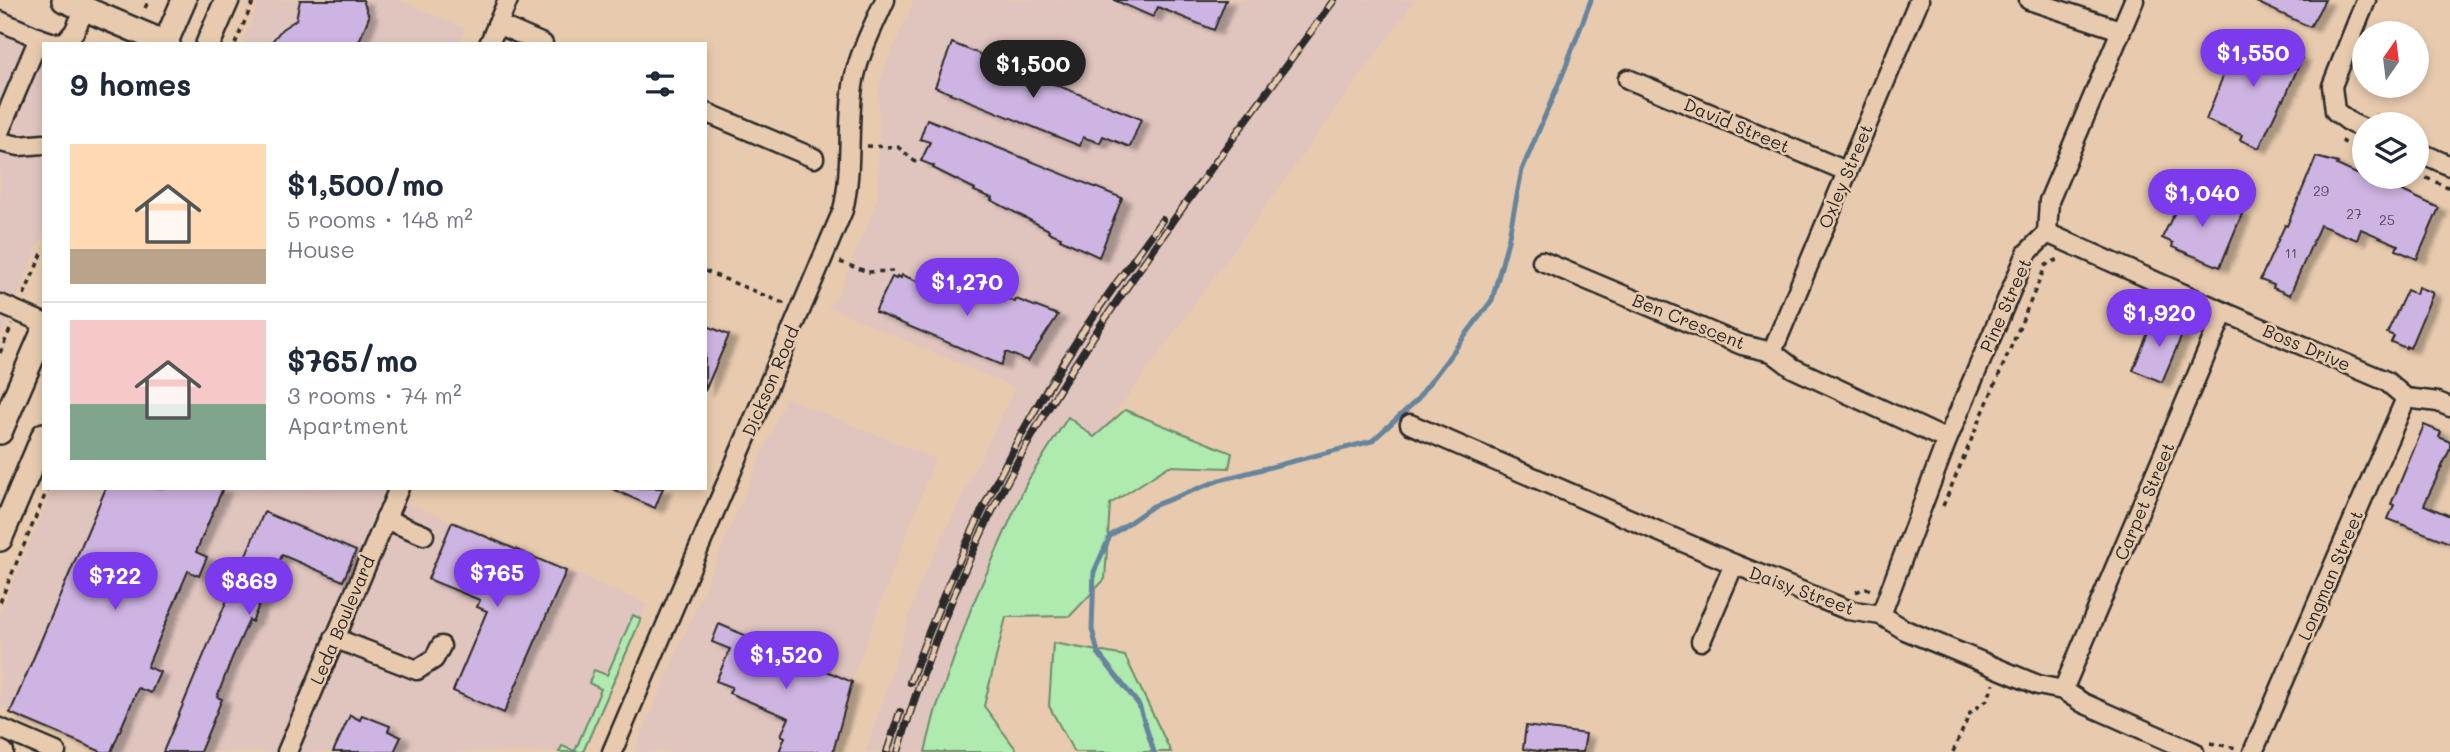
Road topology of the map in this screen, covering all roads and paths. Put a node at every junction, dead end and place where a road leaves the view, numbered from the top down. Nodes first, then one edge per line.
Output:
1 (64, 0) edge
2 (149, 0) edge
3 (184, 0) edge
4 (227, 0) edge
5 (254, 0) edge
6 (508, 0) edge
7 (885, 0) edge
8 (1919, 0) edge
9 (2029, 0) edge
10 (2134, 0) edge
11 (2366, 0) edge
12 (145, 8) dead end
13 (85, 9) junction
14 (0, 21) edge
15 (497, 24) junction
16 (2120, 30) junction
17 (39, 38) junction
18 (51, 42) edge
19 (65, 42) edge
20 (161, 42) edge
21 (167, 42) edge
22 (209, 42) edge
23 (236, 42) edge
24 (490, 42) edge
25 (538, 42) edge
26 (1628, 79) dead end
27 (707, 113) edge
28 (2352, 123) edge
29 (0, 130) edge
30 (0, 142) edge
31 (42, 144) edge
32 (866, 146) dead end
33 (2429, 156) edge
34 (814, 158) dead end
35 (919, 165) dead end
36 (2450, 166) edge
37 (1846, 171) junction
38 (2429, 179) edge
39 (2450, 188) edge
40 (2048, 233) junction
41 (2071, 260) dead end
42 (838, 261) dead end
43 (1542, 261) dead end
44 (893, 271) dead end
45 (707, 272) edge
46 (0, 304) edge
47 (782, 312) dead end
48 (2224, 312) junction
49 (42, 322) edge
50 (42, 335) edge
51 (1772, 352) junction
52 (2406, 397) junction
53 (2450, 407) edge
54 (1409, 424) dead end
55 (0, 432) edge
56 (42, 440) edge
57 (1947, 440) junction
58 (47, 490) edge
59 (397, 490) edge
60 (1940, 513) dead end
61 (385, 519) junction
62 (424, 535) dead end
63 (0, 539) edge
64 (1734, 564) junction
65 (0, 602) edge
66 (1881, 615) junction
67 (334, 638) junction
68 (1701, 641) dead end
69 (441, 646) dead end
70 (2001, 669) junction
71 (2063, 690) junction
72 (0, 728) edge
73 (56, 752) edge
74 (287, 752) edge
75 (612, 752) edge
76 (1953, 752) edge
77 (2194, 752) edge
78 (2253, 752) edge

1 - 13 main road
2 - 12 path
3 - 21 main road
4 - 22 main road
5 - 23 path
6 - 15 street
7 - 75 street, Dickson Road
8 - 37 street, Oxley Street
9 - 16 street
10 - 16 street
11 - 28 street
13 - 19 street
13 - 20 main road
14 - 17 street
15 - 24 street
15 - 25 street
16 - 40 street
17 - 18 street
17 - 29 street
26 - 37 street, David Street
27 - 34 street
30 - 31 street
32 - 35 path
33 - 36 street
37 - 51 street, Oxley Street
38 - 39 path
40 - 48 street, Boss Drive
40 - 57 street, Pine Street
41 - 60 path
42 - 44 path
43 - 51 street, Ben Crescent
45 - 47 path
46 - 49 street
48 - 52 street, Boss Drive
48 - 71 street, Carpet Street
50 - 55 main road
51 - 57 street, Ben Crescent
52 - 53 street, Boss Drive
52 - 78 street, Longman Street
54 - 64 street, Daisy Street
56 - 63 main road
57 - 66 street, Pine Street
58 - 65 path
59 - 61 street, Leda Boulevard
61 - 62 street
61 - 67 street, Leda Boulevard
64 - 66 street, Daisy Street
64 - 68 street
66 - 70 street, Daisy Street
67 - 69 street
67 - 74 street, Leda Boulevard
70 - 71 street, Daisy Street
70 - 76 path
71 - 77 street, Daisy Street
72 - 73 street

